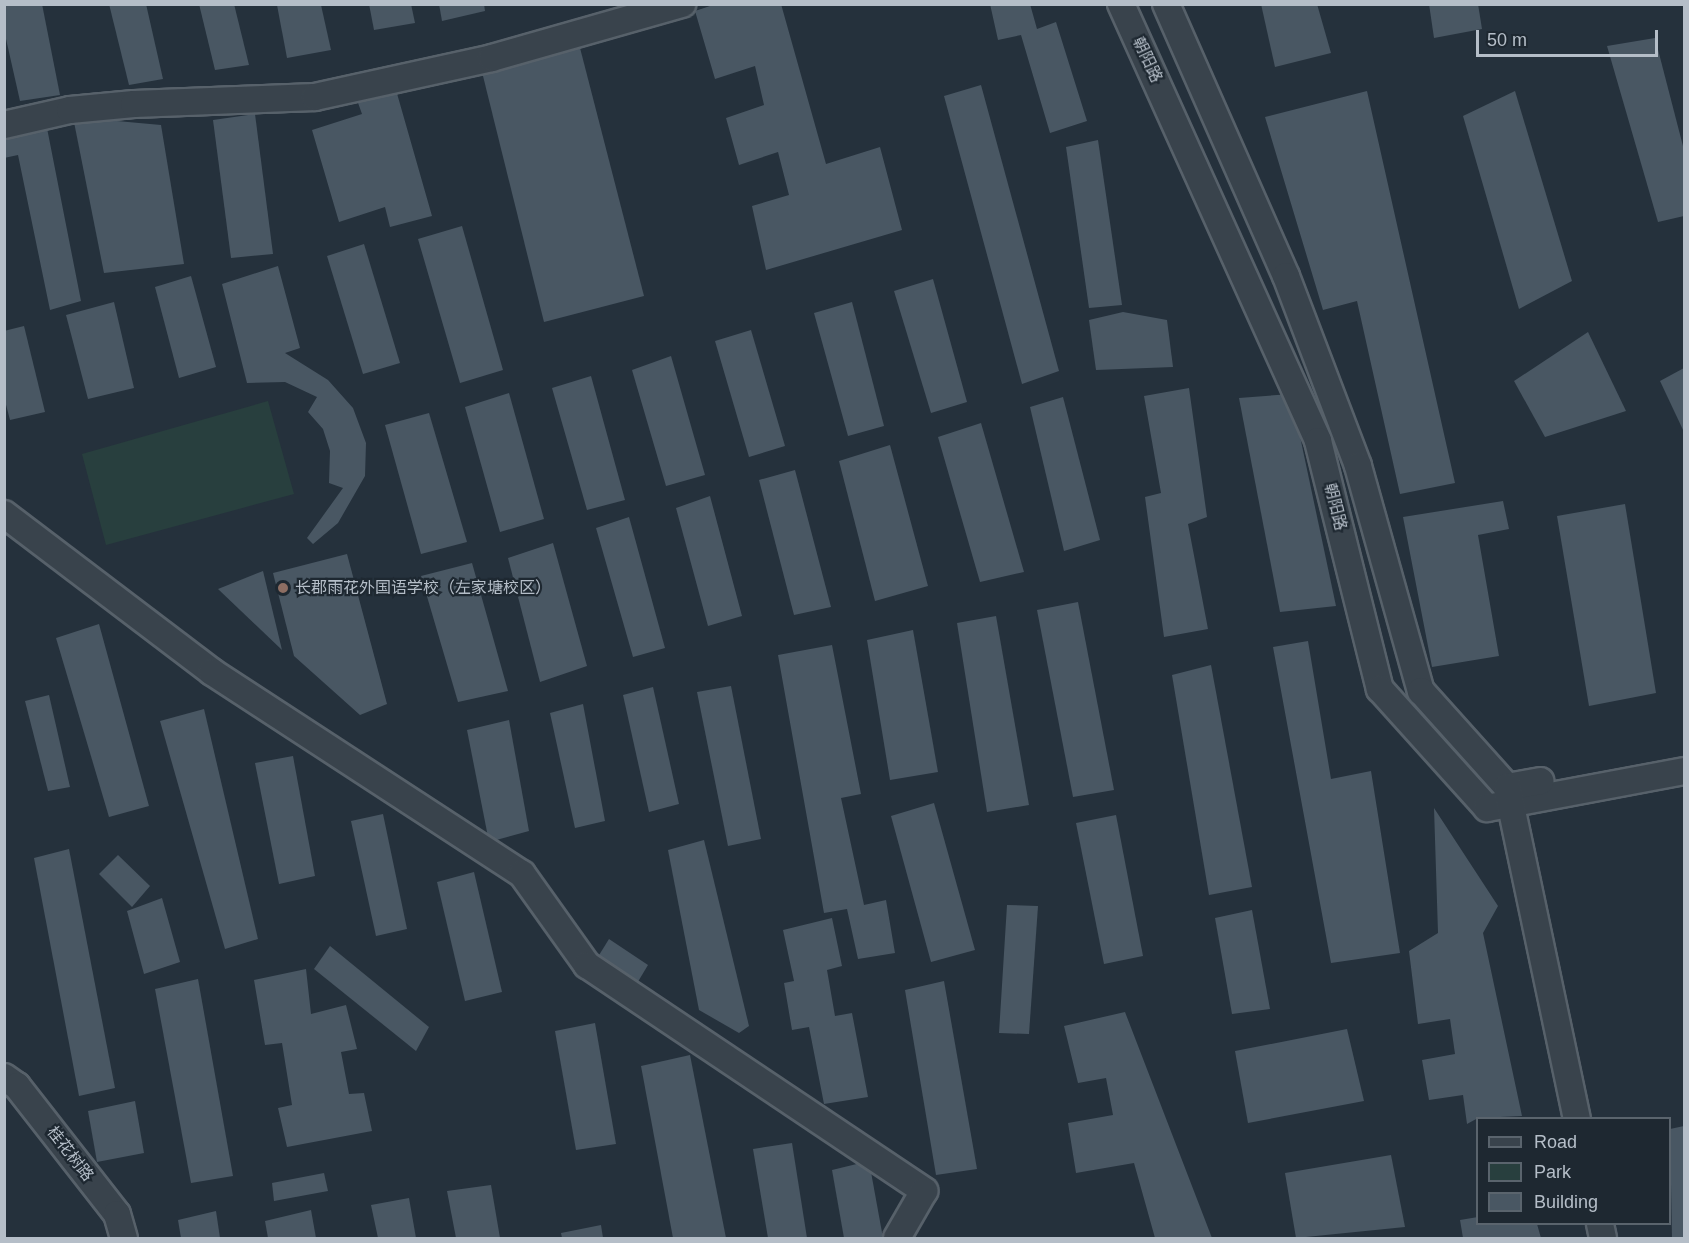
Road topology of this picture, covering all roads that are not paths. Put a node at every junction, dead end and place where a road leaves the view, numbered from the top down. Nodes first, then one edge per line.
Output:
1 (682, 4) edge
2 (1120, 4) edge
3 (1166, 4) edge
4 (4, 125) edge
5 (4, 513) edge
6 (1684, 753) edge
7 (1684, 771) edge
8 (1509, 795) junction
9 (4, 1077) edge
10 (1577, 1117) edge
11 (124, 1239) edge
12 (897, 1239) edge

1 - 4 street
2 - 8 street, 朝阳路
3 - 8 street, 朝阳路
5 - 12 street
6 - 8 street, 朝阳路
7 - 8 street, 朝阳路
8 - 10 street
9 - 11 street, 桂花树路

